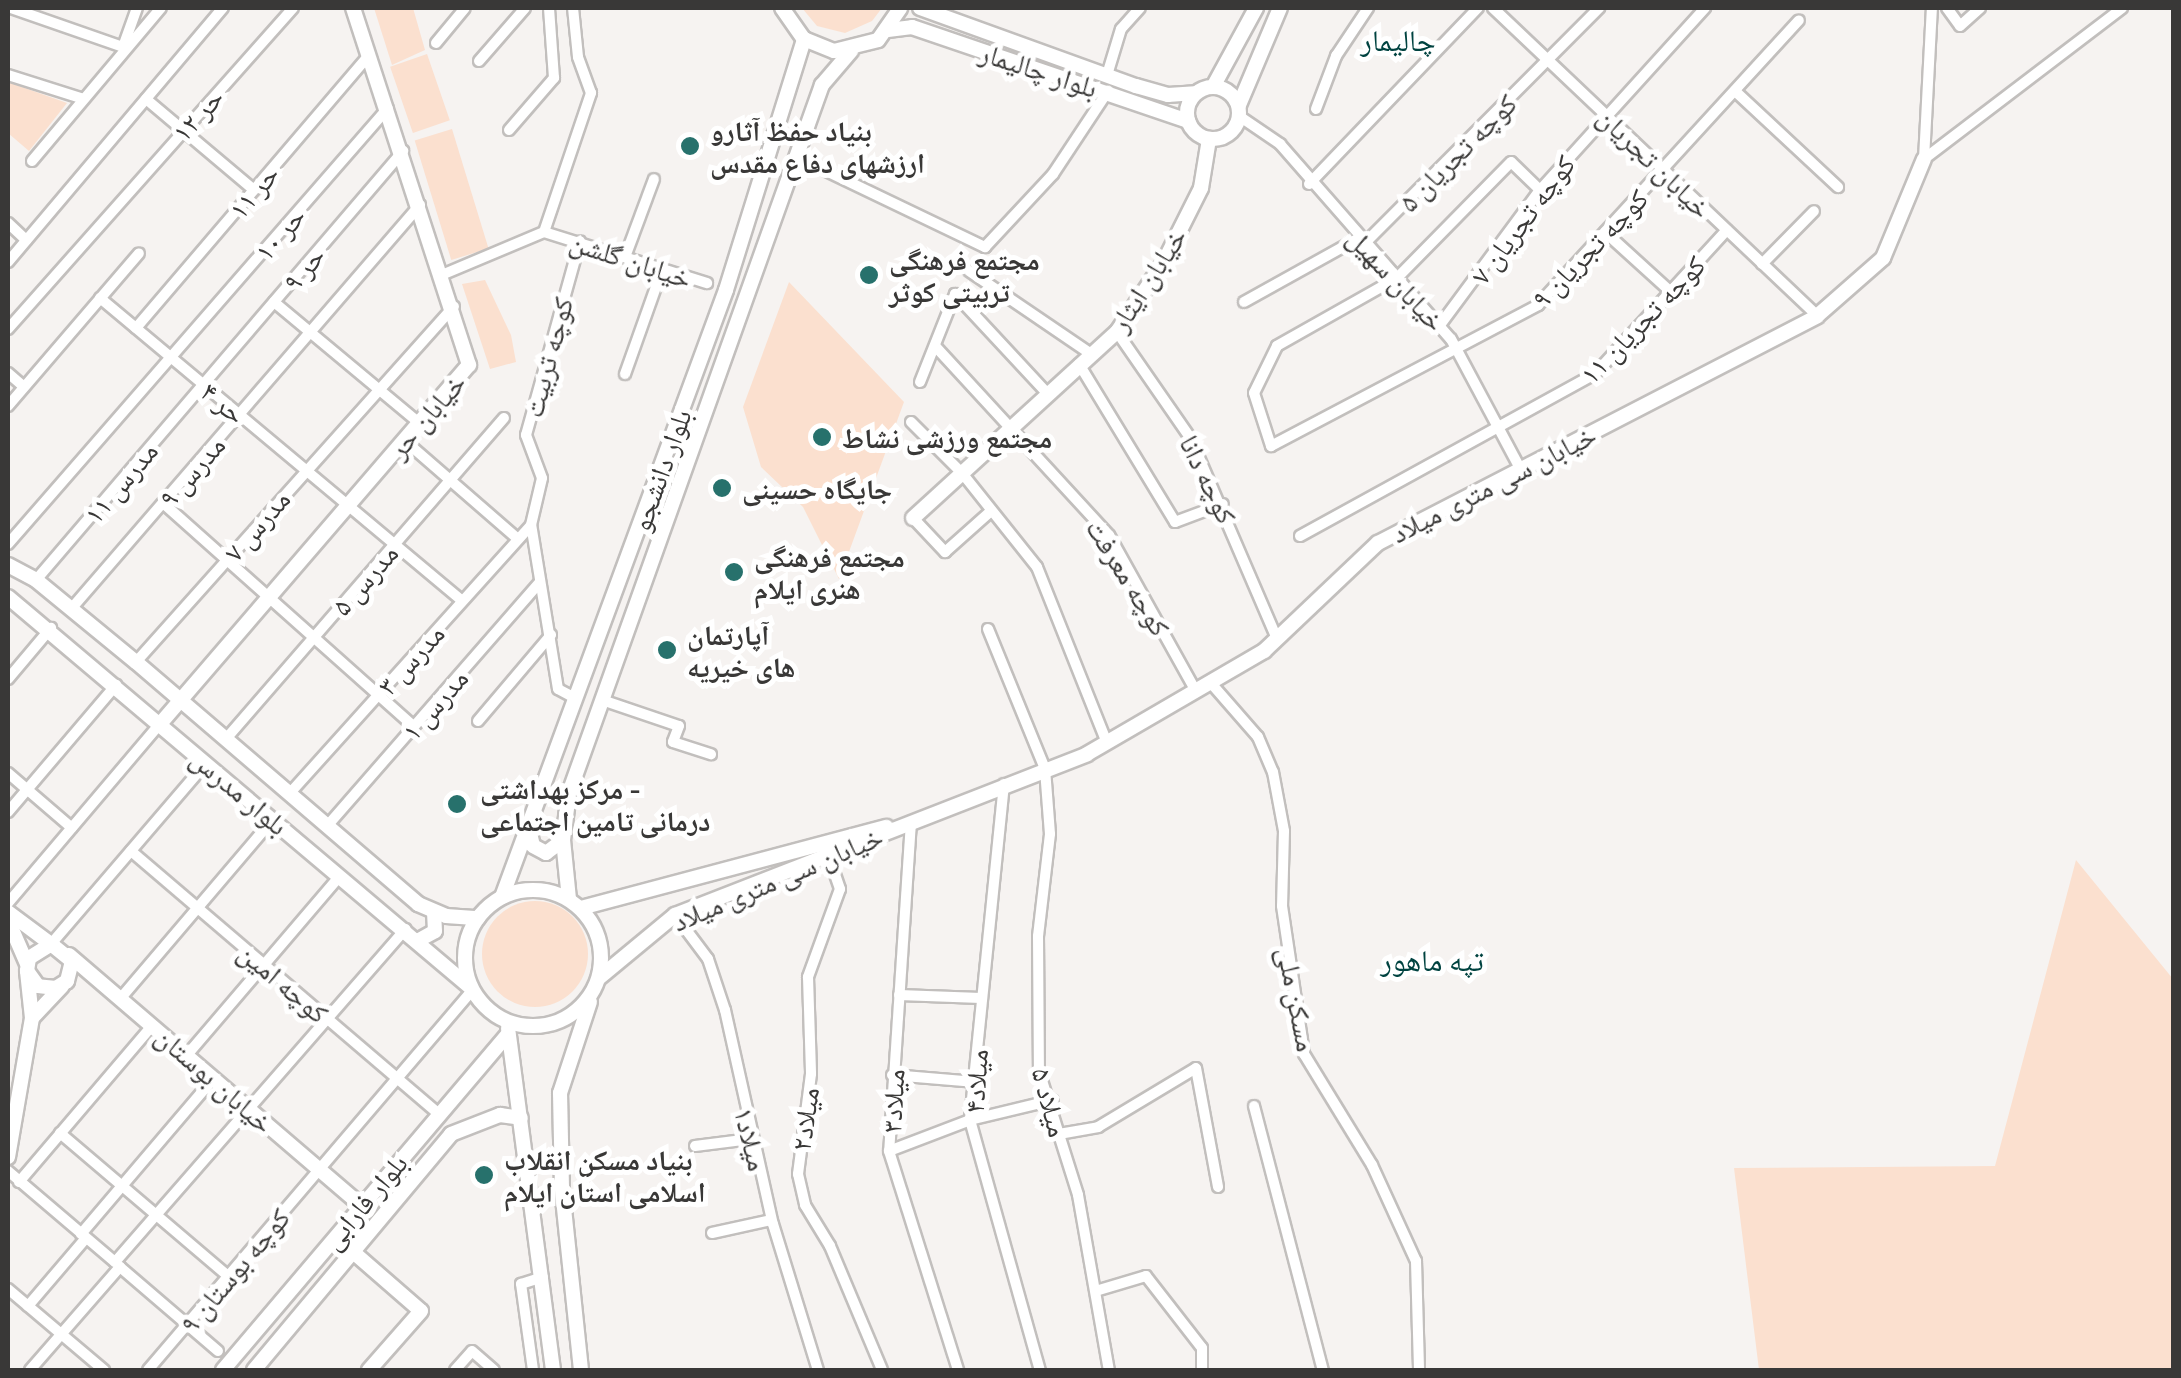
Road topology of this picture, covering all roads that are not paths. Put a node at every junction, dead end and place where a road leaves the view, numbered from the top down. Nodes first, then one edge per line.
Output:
1 (11, 8) edge
2 (136, 8) edge
3 (161, 8) edge
4 (223, 8) edge
5 (293, 8) edge
6 (354, 8) edge
7 (465, 8) edge
8 (525, 8) edge
9 (549, 8) edge
10 (570, 8) edge
11 (781, 8) edge
12 (900, 8) edge
13 (920, 8) edge
14 (1140, 8) edge
15 (1256, 8) edge
16 (1280, 8) edge
17 (1368, 8) edge
18 (1478, 8) edge
19 (1493, 8) edge
20 (1599, 8) edge
21 (1705, 8) edge
22 (1932, 8) edge
23 (1947, 8) edge
24 (1980, 8) edge
25 (27, 10) edge
26 (2114, 10) edge
27 (1799, 20) dead end
28 (888, 30) junction
29 (804, 39) junction
30 (436, 43) dead end
31 (123, 48) junction
32 (851, 51) junction
33 (370, 54) junction
34 (479, 60) dead end
35 (1548, 60) junction
36 (8, 74) edge
37 (1108, 83) junction
38 (1213, 86) junction
39 (1735, 90) junction
40 (1196, 94) junction
41 (82, 98) junction
42 (146, 98) junction
43 (388, 108) junction
44 (1316, 109) dead end
45 (1239, 110) junction
46 (1606, 114) junction
47 (1188, 121) junction
48 (183, 130) junction
49 (509, 130) dead end
50 (1209, 139) junction
51 (402, 151) junction
52 (795, 156) junction
53 (1924, 159) junction
54 (32, 160) dead end
55 (1663, 170) junction
56 (654, 179) dead end
57 (1309, 184) junction
58 (1838, 187) dead end
59 (254, 190) junction
60 (1540, 190) junction
61 (420, 204) junction
62 (1814, 211) dead end
63 (8, 223) edge
64 (1727, 230) junction
65 (544, 232) junction
66 (1605, 232) junction
67 (26, 240) junction
68 (580, 241) junction
69 (1362, 241) junction
70 (140, 253) dead end
71 (626, 257) junction
72 (8, 262) edge
73 (1762, 264) junction
74 (662, 270) junction
75 (969, 270) dead end
76 (444, 274) junction
77 (1397, 278) junction
78 (707, 283) dead end
79 (1671, 292) junction
80 (100, 298) junction
81 (274, 302) junction
82 (1244, 302) dead end
83 (454, 306) junction
84 (1817, 316) junction
85 (1440, 325) junction
86 (136, 328) junction
87 (8, 329) edge
88 (310, 332) junction
89 (1117, 332) junction
90 (935, 346) junction
91 (1457, 348) junction
92 (1091, 354) junction
93 (170, 357) junction
94 (1079, 364) junction
95 (8, 373) edge
96 (626, 374) dead end
97 (920, 382) dead end
98 (203, 384) junction
99 (24, 387) junction
100 (377, 388) junction
101 (1048, 394) junction
102 (8, 406) edge
103 (239, 414) junction
104 (504, 418) dead end
105 (911, 422) dead end
106 (418, 423) junction
107 (1012, 426) junction
108 (1499, 430) junction
109 (404, 440) junction
110 (305, 469) junction
111 (1521, 470) junction
112 (962, 473) junction
113 (450, 480) junction
114 (163, 503) junction
115 (1223, 504) junction
116 (348, 505) junction
117 (992, 510) junction
118 (913, 518) joint
119 (531, 525) junction
120 (1300, 536) dead end
121 (518, 539) junction
122 (8, 544) edge
123 (394, 544) junction
124 (226, 560) junction
125 (8, 565) edge
126 (36, 580) junction
127 (540, 582) junction
128 (8, 596) edge
129 (268, 597) junction
130 (462, 602) junction
131 (71, 609) junction
132 (51, 628) junction
133 (988, 630) dead end
134 (551, 636) junction
135 (314, 637) junction
136 (1277, 639) junction
137 (136, 662) junction
138 (8, 679) edge
139 (1210, 682) junction
140 (116, 685) junction
141 (1196, 690) junction
142 (378, 695) junction
143 (575, 698) junction
144 (602, 700) junction
145 (179, 701) junction
146 (478, 721) dead end
147 (160, 724) junction
148 (414, 726) junction
149 (225, 740) junction
150 (1106, 742) junction
151 (711, 754) dead end
152 (206, 763) junction
153 (1045, 769) junction
154 (8, 773) edge
155 (1004, 783) junction
156 (26, 789) junction
157 (290, 793) junction
158 (8, 812) edge
159 (273, 820) junction
160 (912, 822) junction
161 (328, 825) junction
162 (72, 828) junction
163 (530, 832) junction
164 (562, 840) junction
165 (828, 850) junction
166 (131, 851) junction
167 (339, 877) junction
168 (502, 897) junction
169 (8, 903) edge
170 (575, 904) junction
171 (198, 908) junction
172 (8, 912) edge
173 (434, 912) junction
174 (676, 915) junction
175 (478, 918) junction
176 (8, 920) edge
177 (406, 929) junction
178 (419, 940) junction
179 (51, 944) junction
180 (69, 955) junction
181 (264, 964) junction
182 (27, 968) junction
183 (599, 978) junction
184 (62, 986) junction
185 (472, 989) junction
186 (592, 993) junction
187 (899, 995) junction
188 (981, 998) junction
189 (120, 999) junction
190 (32, 1018) junction
191 (328, 1020) junction
192 (152, 1026) junction
193 (508, 1028) junction
194 (187, 1055) junction
195 (892, 1074) junction
196 (214, 1078) junction
197 (397, 1078) junction
198 (976, 1082) junction
199 (1053, 1100) junction
200 (1254, 1106) dead end
201 (251, 1110) junction
202 (438, 1113) junction
203 (521, 1118) junction
204 (970, 1120) junction
205 (422, 1132) junction
206 (60, 1133) junction
207 (1058, 1134) junction
208 (751, 1139) junction
209 (696, 1146) dead end
210 (439, 1147) junction
211 (889, 1151) junction
212 (8, 1157) edge
213 (320, 1169) junction
214 (8, 1171) edge
215 (19, 1182) junction
216 (122, 1186) junction
217 (1218, 1187) dead end
218 (360, 1204) junction
219 (158, 1216) junction
220 (772, 1220) junction
221 (712, 1233) dead end
222 (83, 1236) junction
223 (352, 1252) junction
224 (118, 1265) junction
225 (228, 1276) junction
226 (544, 1278) junction
227 (8, 1290) edge
228 (1099, 1290) junction
229 (28, 1306) junction
230 (187, 1324) junction
231 (61, 1334) junction
232 (578, 1349) junction
233 (218, 1350) dead end
234 (552, 1354) junction
235 (1202, 1368) edge
236 (30, 1370) edge
237 (104, 1370) edge
238 (148, 1370) edge
239 (223, 1370) edge
240 (254, 1370) edge
241 (369, 1370) edge
242 (455, 1370) edge
243 (494, 1370) edge
244 (533, 1370) edge
245 (553, 1370) edge
246 (580, 1370) edge
247 (818, 1370) edge
248 (878, 1370) edge
249 (958, 1370) edge
250 (1040, 1370) edge
251 (1109, 1370) edge
252 (1215, 1370) edge
253 (1323, 1370) edge
254 (1418, 1370) edge

1 - 25 street
2 - 31 street
3 - 31 street
4 - 42 street
5 - 48 street, حر ۱۲
6 - 33 main road, خیابان حر
7 - 30 street
8 - 34 street
9 - 49 street
10 - 65 street
11 - 29 main road
12 - 28 main road
13 - 37 main road, بلوار چالیمار
14 - 37 street
15 - 38 main road
16 - 45 main road
17 - 44 street
18 - 57 street
19 - 35 street, خیابان تجریان
20 - 35 street, کوچه تجریان ۵
21 - 46 street, کوچه تجریان ۷
22 - 53 street
23 - 24 street
25 - 31 street
26 - 53 street
27 - 39 street, کوچه تجریان ۹
28 - 32 main road
28 - 37 main road, بلوار چالیمار
29 - 32 main road
29 - 143 main road, بلوار دانشجو
31 - 41 street
32 - 52 main road, بلوار دانشجو
33 - 43 main road, خیابان حر
33 - 59 street, حر ۱۱
35 - 46 street, خیابان تجریان
35 - 69 street, کوچه تجریان ۵
36 - 41 street
37 - 40 main road, بلوار چالیمار
37 - 47 main road, بلوار چالیمار
37 - 52 street
38 - 40 main road
38 - 45 main road
39 - 55 street, کوچه تجریان ۹
39 - 58 street
40 - 47 main road
41 - 54 street
42 - 48 street
42 - 67 street
43 - 51 main road, خیابان حر
43 - 93 street, حر ۱۰
45 - 50 main road
45 - 57 street, خیابان سهیل
46 - 55 street, خیابان تجریان
46 - 60 street, کوچه تجریان ۷
47 - 50 main road
48 - 59 street
48 - 87 street, حر ۱۲
50 - 89 main road, خیابان ایثار
51 - 61 main road, خیابان حر
51 - 81 street, حر ۹
52 - 144 main road, بلوار دانشجو
53 - 84 main road, خیابان سی متری میلاد
55 - 64 street, خیابان تجریان
55 - 66 street, کوچه تجریان ۹
56 - 71 street
57 - 69 street, خیابان سهیل
59 - 86 street, حر ۱۱
60 - 77 street
60 - 85 street, کوچه تجریان ۷
61 - 76 main road, خیابان حر
61 - 88 street, مدرس ۹
62 - 73 street
63 - 67 street
64 - 73 street, خیابان تجریان
64 - 79 street, کوچه تجریان ۱۱
65 - 68 street, خیابان گلشن
65 - 76 street, خیابان گلشن
66 - 79 street
66 - 91 street, کوچه تجریان ۹
67 - 72 street
68 - 71 street, خیابان گلشن
68 - 119 street, کوچه تربیت
69 - 77 street, خیابان سهیل
69 - 82 street, کوچه تجریان ۵
70 - 80 street
71 - 74 street, خیابان گلشن
73 - 84 street, خیابان تجریان
74 - 78 street, خیابان گلشن
74 - 96 street
75 - 92 street
76 - 83 main road, خیابان حر
77 - 85 street, خیابان سهیل
77 - 91 street, کوچه تجریان ۹
79 - 108 street, کوچه تجریان ۱۱
80 - 86 street, حر ۴
80 - 99 street
81 - 88 street
81 - 98 street, حر ۹
83 - 100 street, مدرس ۷
83 - 106 main road, خیابان حر
84 - 111 main road, خیابان سی متری میلاد
85 - 91 street, خیابان سهیل
86 - 93 street, حر ۴
88 - 100 street
88 - 103 street, مدرس ۹
89 - 92 main road, خیابان ایثار
89 - 115 street, کوچه دانا
90 - 97 street
90 - 101 street
90 - 107 street, کوچه معرفت
91 - 108 street, خیابان سهیل
92 - 94 main road, خیابان ایثار
93 - 98 street, حر ۴
93 - 122 street, حر ۱۰
94 - 101 main road, خیابان ایثار
94 - 115 street
95 - 99 street
98 - 103 street, حر ۴
98 - 126 street, مدرس ۱۱
99 - 102 street
100 - 106 street
100 - 110 street, مدرس ۷
101 - 107 main road, خیابان ایثار
103 - 110 street, حر ۴
103 - 114 street, مدرس ۹
104 - 113 street, مدرس ۵
105 - 112 street
106 - 109 main road, خیابان حر
107 - 112 main road, خیابان ایثار
107 - 141 street, کوچه معرفت
108 - 111 street, خیابان سهیل
108 - 120 street, کوچه تجریان ۱۱
109 - 113 street
109 - 116 main road, خیابان حر
110 - 116 street, حر ۴
110 - 124 street, مدرس ۷
111 - 136 main road, خیابان سی متری میلاد
112 - 117 street
112 - 118 main road, خیابان ایثار
113 - 121 street
113 - 123 street, مدرس ۵
114 - 124 street
114 - 131 street, مدرس ۹
115 - 136 street, کوچه دانا
116 - 123 street, حر ۴
116 - 129 main road, خیابان حر
117 - 118 street
117 - 150 street
119 - 121 street, مدرس ۳
119 - 127 street, کوچه تربیت
121 - 130 street, مدرس ۳
123 - 130 street, حر ۴
123 - 135 street, مدرس ۵
124 - 129 street
124 - 137 street, مدرس ۷
125 - 126 main road, بلوار مدرس
126 - 131 main road, بلوار مدرس
127 - 134 street, کوچه تربیت
127 - 148 street, مدرس ۱
128 - 132 main road, بلوار مدرس
129 - 135 street
129 - 145 main road, خیابان حر
130 - 142 street, مدرس ۳
131 - 137 main road, بلوار مدرس
132 - 138 street
132 - 140 main road, بلوار مدرس
133 - 153 street, میلاد ۵
134 - 143 street, کوچه تربیت
134 - 146 street
135 - 142 street
135 - 149 street, مدرس ۵
136 - 139 main road, خیابان سی متری میلاد
137 - 145 main road, بلوار مدرس
139 - 141 main road, خیابان سی متری میلاد
139 - 254 street, مسکن ملی
140 - 147 main road, بلوار مدرس
140 - 156 street
141 - 150 main road, خیابان سی متری میلاد
142 - 148 street
142 - 157 street, مدرس ۳
143 - 163 main road, بلوار دانشجو
144 - 151 street
144 - 164 main road, بلوار دانشجو
145 - 147 main road, خیابان حر
145 - 149 main road, بلوار مدرس
147 - 152 main road, بلوار مدرس
147 - 162 street
148 - 161 street, مدرس ۱
149 - 157 main road, بلوار مدرس
150 - 153 main road, خیابان سی متری میلاد
152 - 159 main road, بلوار مدرس
152 - 166 street
153 - 155 main road, خیابان سی متری میلاد
153 - 199 street, میلاد ۵
154 - 156 street
155 - 160 main road, خیابان سی متری میلاد
155 - 188 street, میلاد۴
156 - 158 street
156 - 162 street
157 - 161 main road, بلوار مدرس
159 - 167 main road, بلوار مدرس
159 - 171 street
160 - 165 main road, خیابان سی متری میلاد
160 - 187 street, میلاد۳
161 - 173 main road, بلوار مدرس
162 - 169 street
163 - 164 main road
163 - 168 main road, بلوار دانشجو
164 - 170 main road, بلوار دانشجو
165 - 170 main road, خیابان سی متری میلاد
165 - 174 main road, خیابان سی متری میلاد
165 - 248 street, میلاد۲
166 - 171 street, کوچه امین
166 - 179 street
167 - 177 main road, بلوار مدرس
167 - 181 street
168 - 170 main road
168 - 175 main road
170 - 183 main road
171 - 181 street, کوچه امین
171 - 189 street
172 - 179 main road
173 - 175 main road
173 - 178 main road
174 - 183 main road, خیابان سی متری میلاد
174 - 208 street, میلاد۱
175 - 185 main road
176 - 182 main road
177 - 178 main road, بلوار مدرس
177 - 191 street
178 - 185 main road, بلوار مدرس
179 - 180 main road
179 - 182 main road
180 - 184 main road
180 - 189 main road, خیابان بوستان
181 - 191 street, کوچه امین
181 - 194 street
182 - 184 main road
182 - 190 main road
183 - 186 main road
184 - 190 main road
185 - 193 main road
185 - 197 street, کوچه بوستان ۹
186 - 193 main road
186 - 232 main road
187 - 188 street
187 - 195 street, میلاد۳
188 - 198 street, میلاد۴
189 - 192 main road, خیابان بوستان
190 - 212 main road
191 - 197 street, کوچه امین
191 - 201 street
192 - 194 main road, خیابان بوستان
192 - 206 street
193 - 202 main road, بلوار فارابی
193 - 203 main road
194 - 196 main road, خیابان بوستان
195 - 198 street
195 - 211 street, میلاد۳
196 - 201 main road, خیابان بوستان
196 - 216 street
197 - 202 street, کوچه امین
197 - 213 street, کوچه بوستان ۹
198 - 204 street, میلاد۴
199 - 204 street
199 - 207 street, میلاد ۵
200 - 253 street
201 - 213 main road, خیابان بوستان
201 - 219 street
202 - 205 main road, بلوار فارابی
203 - 210 main road, بلوار فارابی
203 - 226 main road
204 - 211 street
204 - 250 street, میلاد۴
205 - 210 main road
205 - 218 main road, بلوار فارابی
206 - 215 street
206 - 216 street
207 - 217 street
207 - 228 street, میلاد ۵
208 - 209 street
208 - 220 street, میلاد۱
210 - 223 main road, بلوار فارابی
211 - 249 street, میلاد۳
213 - 218 main road, خیابان بوستان
213 - 225 street, کوچه بوستان ۹
214 - 215 street
215 - 222 street
216 - 219 street
216 - 222 street
218 - 239 main road, بلوار فارابی
219 - 224 street
219 - 225 street
220 - 221 street
220 - 247 street, میلاد۱
222 - 224 street
222 - 229 street
223 - 240 main road, بلوار فارابی
223 - 241 main road, بلوار فارابی
224 - 230 street
224 - 231 street
225 - 230 street, کوچه بوستان ۹
226 - 234 main road
226 - 244 street
227 - 229 street
228 - 235 street
228 - 251 street, میلاد ۵
229 - 231 street
230 - 233 street
230 - 238 street, کوچه بوستان ۹
231 - 236 street
231 - 237 street
232 - 234 main road
232 - 246 main road
234 - 245 main road
235 - 252 street
242 - 243 street

